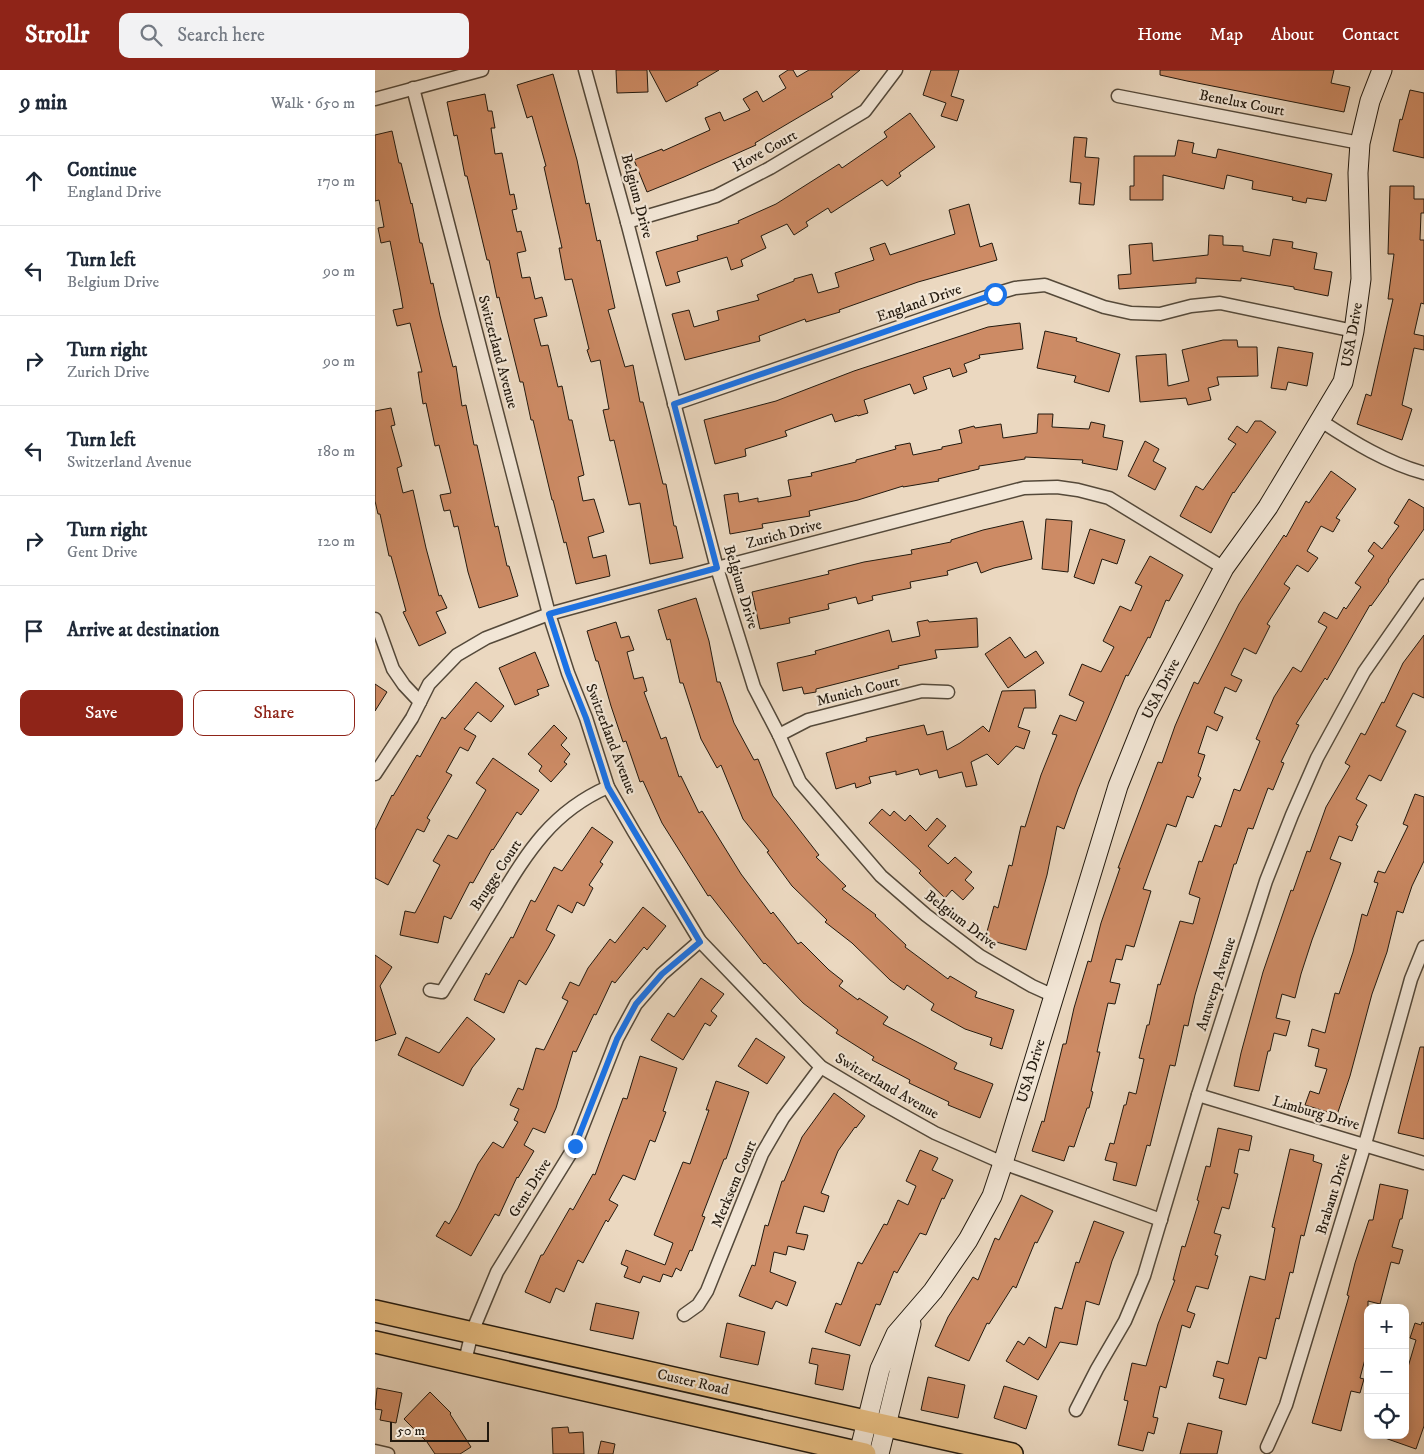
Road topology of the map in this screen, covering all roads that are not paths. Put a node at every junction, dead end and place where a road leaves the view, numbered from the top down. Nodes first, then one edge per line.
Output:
1 (482, 70) edge
2 (585, 70) edge
3 (896, 70) edge
4 (1383, 70) edge
5 (413, 88) junction
6 (1118, 96) dead end
7 (375, 99) edge
8 (1360, 143) junction
9 (627, 222) junction
10 (1354, 331) junction
11 (674, 404) junction
12 (1321, 421) junction
13 (1424, 473) edge
14 (717, 568) junction
15 (1224, 568) junction
16 (1424, 586) edge
17 (549, 614) junction
18 (375, 618) edge
19 (948, 692) dead end
20 (420, 702) junction
21 (779, 735) junction
22 (375, 774) edge
23 (608, 787) junction
24 (700, 942) junction
25 (1424, 947) edge
26 (430, 990) dead end
27 (1054, 996) junction
28 (821, 1067) junction
29 (1198, 1095) junction
30 (1365, 1144) junction
31 (1003, 1163) junction
32 (1424, 1163) edge
33 (1161, 1220) junction
34 (375, 1311) edge
35 (684, 1315) dead end
36 (472, 1332) junction
37 (375, 1342) edge
38 (465, 1362) junction
39 (1076, 1410) dead end
40 (875, 1424) junction
41 (1267, 1447) dead end
42 (375, 1451) edge
43 (387, 1454) edge
44 (867, 1454) edge
45 (1012, 1454) edge

1 - 5 street
2 - 9 street, Belgium Drive
3 - 9 street, Hove Court
4 - 8 street, USA Drive
5 - 7 street
5 - 17 street, Switzerland Avenue
6 - 8 street, Benelux Court
8 - 10 street, USA Drive
9 - 11 street, Belgium Drive
10 - 11 street, England Drive
10 - 12 street, USA Drive
11 - 14 street, Belgium Drive
12 - 13 street
12 - 15 street, USA Drive
14 - 15 street, Zurich Drive
14 - 17 street, Zurich Drive
14 - 21 street, Belgium Drive
15 - 27 street, USA Drive
16 - 29 street, Antwerp Avenue
17 - 20 street, Zurich Drive
17 - 23 street, Switzerland Avenue
18 - 20 street
19 - 21 street, Munich Court
20 - 22 street, Zurich Drive
21 - 27 street, Belgium Drive
23 - 24 street, Switzerland Avenue
23 - 26 street, Brugge Court
24 - 28 street, Switzerland Avenue
24 - 36 street, Gent Drive
25 - 30 street, Brabant Drive
27 - 31 street, USA Drive
28 - 31 street, Switzerland Avenue
28 - 35 street, Merksem Court
29 - 30 street, Limburg Drive
29 - 33 street, Antwerp Avenue
30 - 32 street, Limburg Drive
30 - 41 street, Brabant Drive
31 - 33 street, Switzerland Avenue
31 - 40 street, USA Drive
33 - 39 street, Antwerp Avenue
34 - 36 main road, Custer Road
36 - 38 street, Gent Drive
36 - 40 main road, Custer Road
37 - 38 main road
38 - 44 main road
40 - 44 street, USA Drive
40 - 45 main road, Custer Road
42 - 43 street

